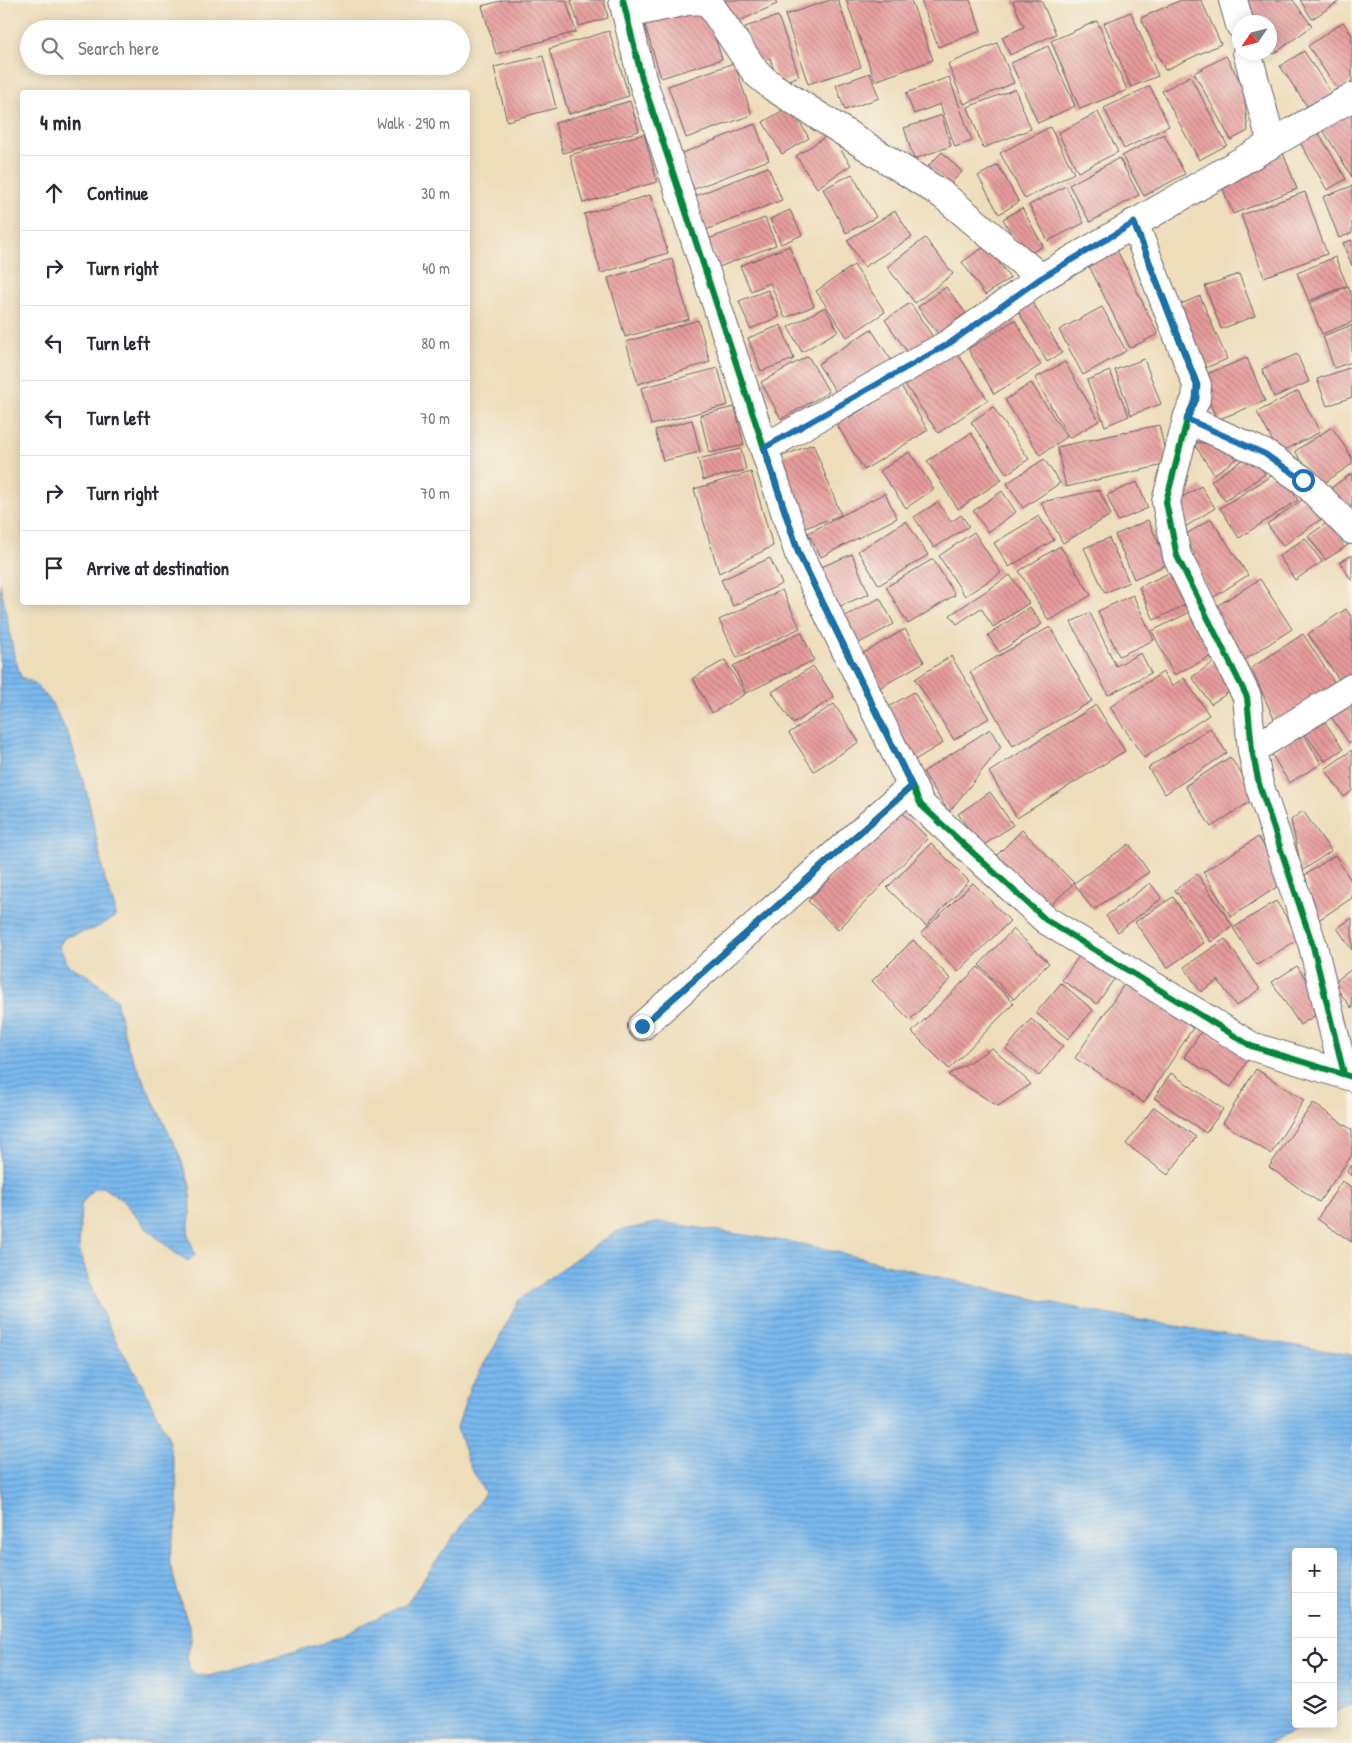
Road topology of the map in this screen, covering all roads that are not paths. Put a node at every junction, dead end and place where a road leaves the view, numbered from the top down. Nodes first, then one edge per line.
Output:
1 (706, 0) edge
2 (1233, 0) edge
3 (625, 7) edge
4 (1237, 15) edge
5 (1249, 60) edge
6 (1352, 97) edge
7 (1272, 144) junction
8 (1134, 223) junction
9 (1041, 278) junction
10 (1187, 419) junction
11 (764, 448) junction
12 (1352, 530) edge
13 (1352, 688) edge
14 (1252, 750) junction
15 (912, 786) junction
16 (642, 1026) dead end
17 (1348, 1075) edge

1 - 3 street
1 - 9 street
2 - 4 street
3 - 11 street
5 - 7 street
6 - 7 street
7 - 8 street
8 - 9 street
8 - 10 street
9 - 11 street
10 - 12 street
10 - 14 street
11 - 15 street
13 - 14 street
14 - 17 street
15 - 16 street
15 - 17 street

